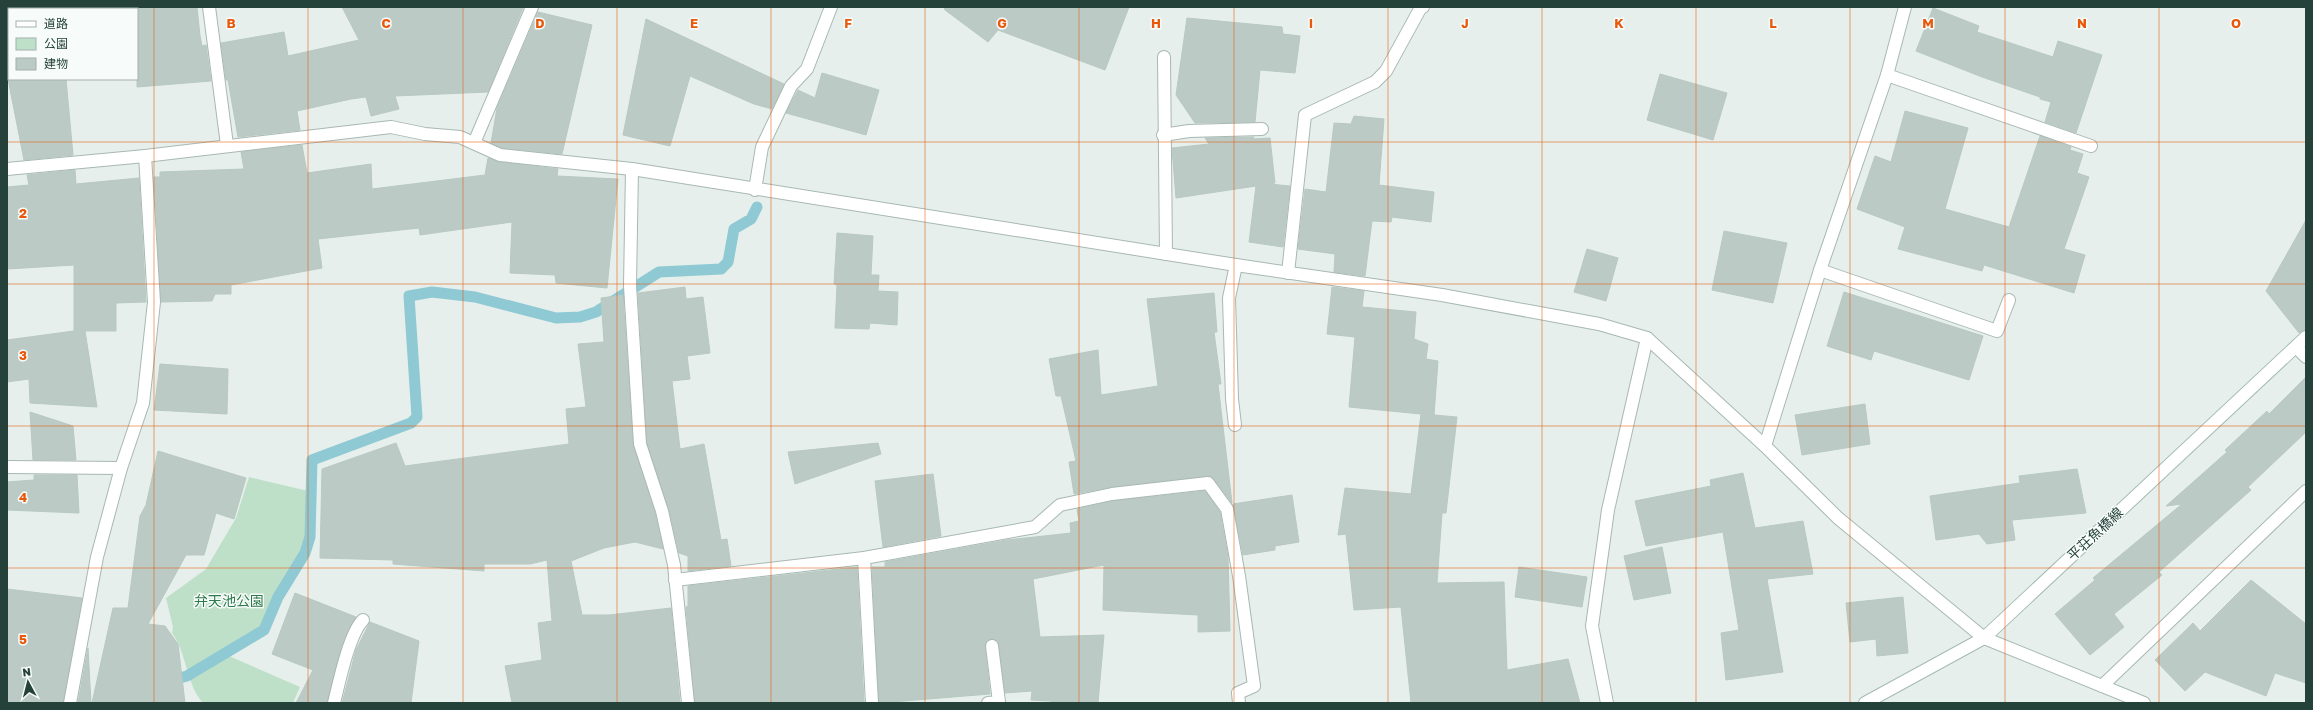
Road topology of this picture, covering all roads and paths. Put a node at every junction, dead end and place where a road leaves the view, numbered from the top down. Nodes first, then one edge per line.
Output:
1 (209, 7) edge
2 (532, 7) edge
3 (831, 7) edge
4 (1423, 7) edge
5 (1905, 7) edge
6 (1164, 57) dead end
7 (1887, 75) junction
8 (1262, 129) dead end
9 (1163, 135) junction
10 (474, 143) junction
11 (227, 145) junction
12 (2091, 146) dead end
13 (145, 156) junction
14 (7, 169) edge
15 (632, 169) junction
16 (755, 190) junction
17 (1166, 254) junction
18 (1236, 265) junction
19 (1820, 270) junction
20 (1288, 272) junction
21 (2009, 300) dead end
22 (2306, 337) edge
23 (1647, 338) junction
24 (2296, 346) junction
25 (2306, 357) edge
26 (1235, 425) dead end
27 (1765, 446) junction
28 (7, 467) edge
29 (122, 468) junction
30 (2306, 491) edge
31 (864, 558) junction
32 (675, 580) junction
33 (363, 620) dead end
34 (1984, 638) junction
35 (992, 646) dead end
36 (2102, 686) junction
37 (70, 703) edge
38 (334, 703) edge
39 (688, 703) edge
40 (872, 703) edge
41 (988, 703) edge
42 (1239, 703) edge
43 (1608, 703) edge
44 (1865, 703) edge
45 (2144, 703) edge

1 - 11 street
2 - 10 street
3 - 16 street
4 - 20 street
5 - 7 street
6 - 9 street
7 - 12 street
7 - 19 street
8 - 9 street
9 - 17 street
10 - 11 street
10 - 15 street
11 - 13 street
13 - 14 street
13 - 29 street
15 - 16 street
15 - 32 street
16 - 17 street
17 - 18 street
18 - 20 street
18 - 26 street
19 - 21 street
19 - 27 street
20 - 23 street
22 - 24 street, 平荘魚橋線
23 - 27 street
23 - 43 street
24 - 25 street
24 - 34 street, 平荘魚橋線
27 - 34 street
28 - 29 street
29 - 37 street
30 - 36 street
31 - 32 street
31 - 40 street
31 - 42 street
32 - 39 street
33 - 38 street
34 - 36 street
34 - 44 street, 平荘魚橋線
35 - 41 street
36 - 45 street

